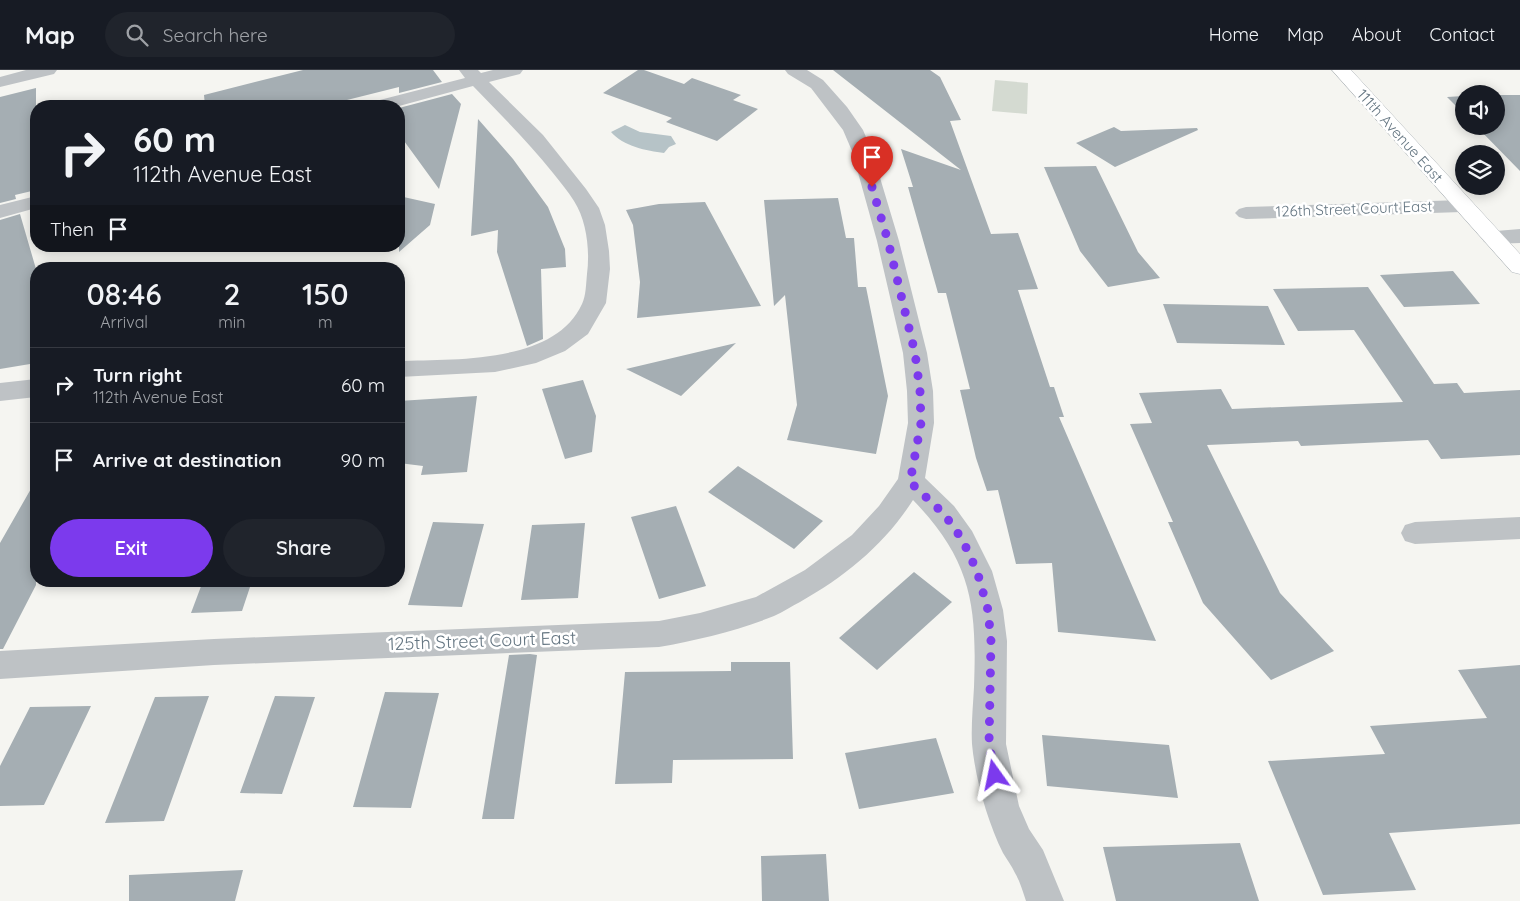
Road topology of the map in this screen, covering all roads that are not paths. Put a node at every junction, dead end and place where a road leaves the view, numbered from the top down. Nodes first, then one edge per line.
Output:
1 (48, 70) edge
2 (514, 70) edge
3 (794, 70) edge
4 (1341, 70) edge
5 (472, 75) edge
6 (0, 82) edge
7 (397, 100) edge
8 (30, 204) edge
9 (1462, 206) junction
10 (0, 212) edge
11 (1246, 213) dead end
12 (1520, 236) edge
13 (1492, 237) junction
14 (1520, 267) edge
15 (405, 369) edge
16 (30, 389) edge
17 (0, 392) edge
18 (910, 482) junction
19 (1520, 528) edge
20 (1415, 533) dead end
21 (0, 665) edge
22 (1045, 901) edge

1 - 6 street
2 - 5 street
3 - 18 street
4 - 9 street, 111th Avenue East
5 - 7 street
5 - 15 street
8 - 10 street
9 - 11 street, 126th Street Court East
9 - 13 street, 111th Avenue East
12 - 13 street
13 - 14 street, 111th Avenue East
16 - 17 street
18 - 21 street, 125th Street Court East
18 - 22 street
19 - 20 street

